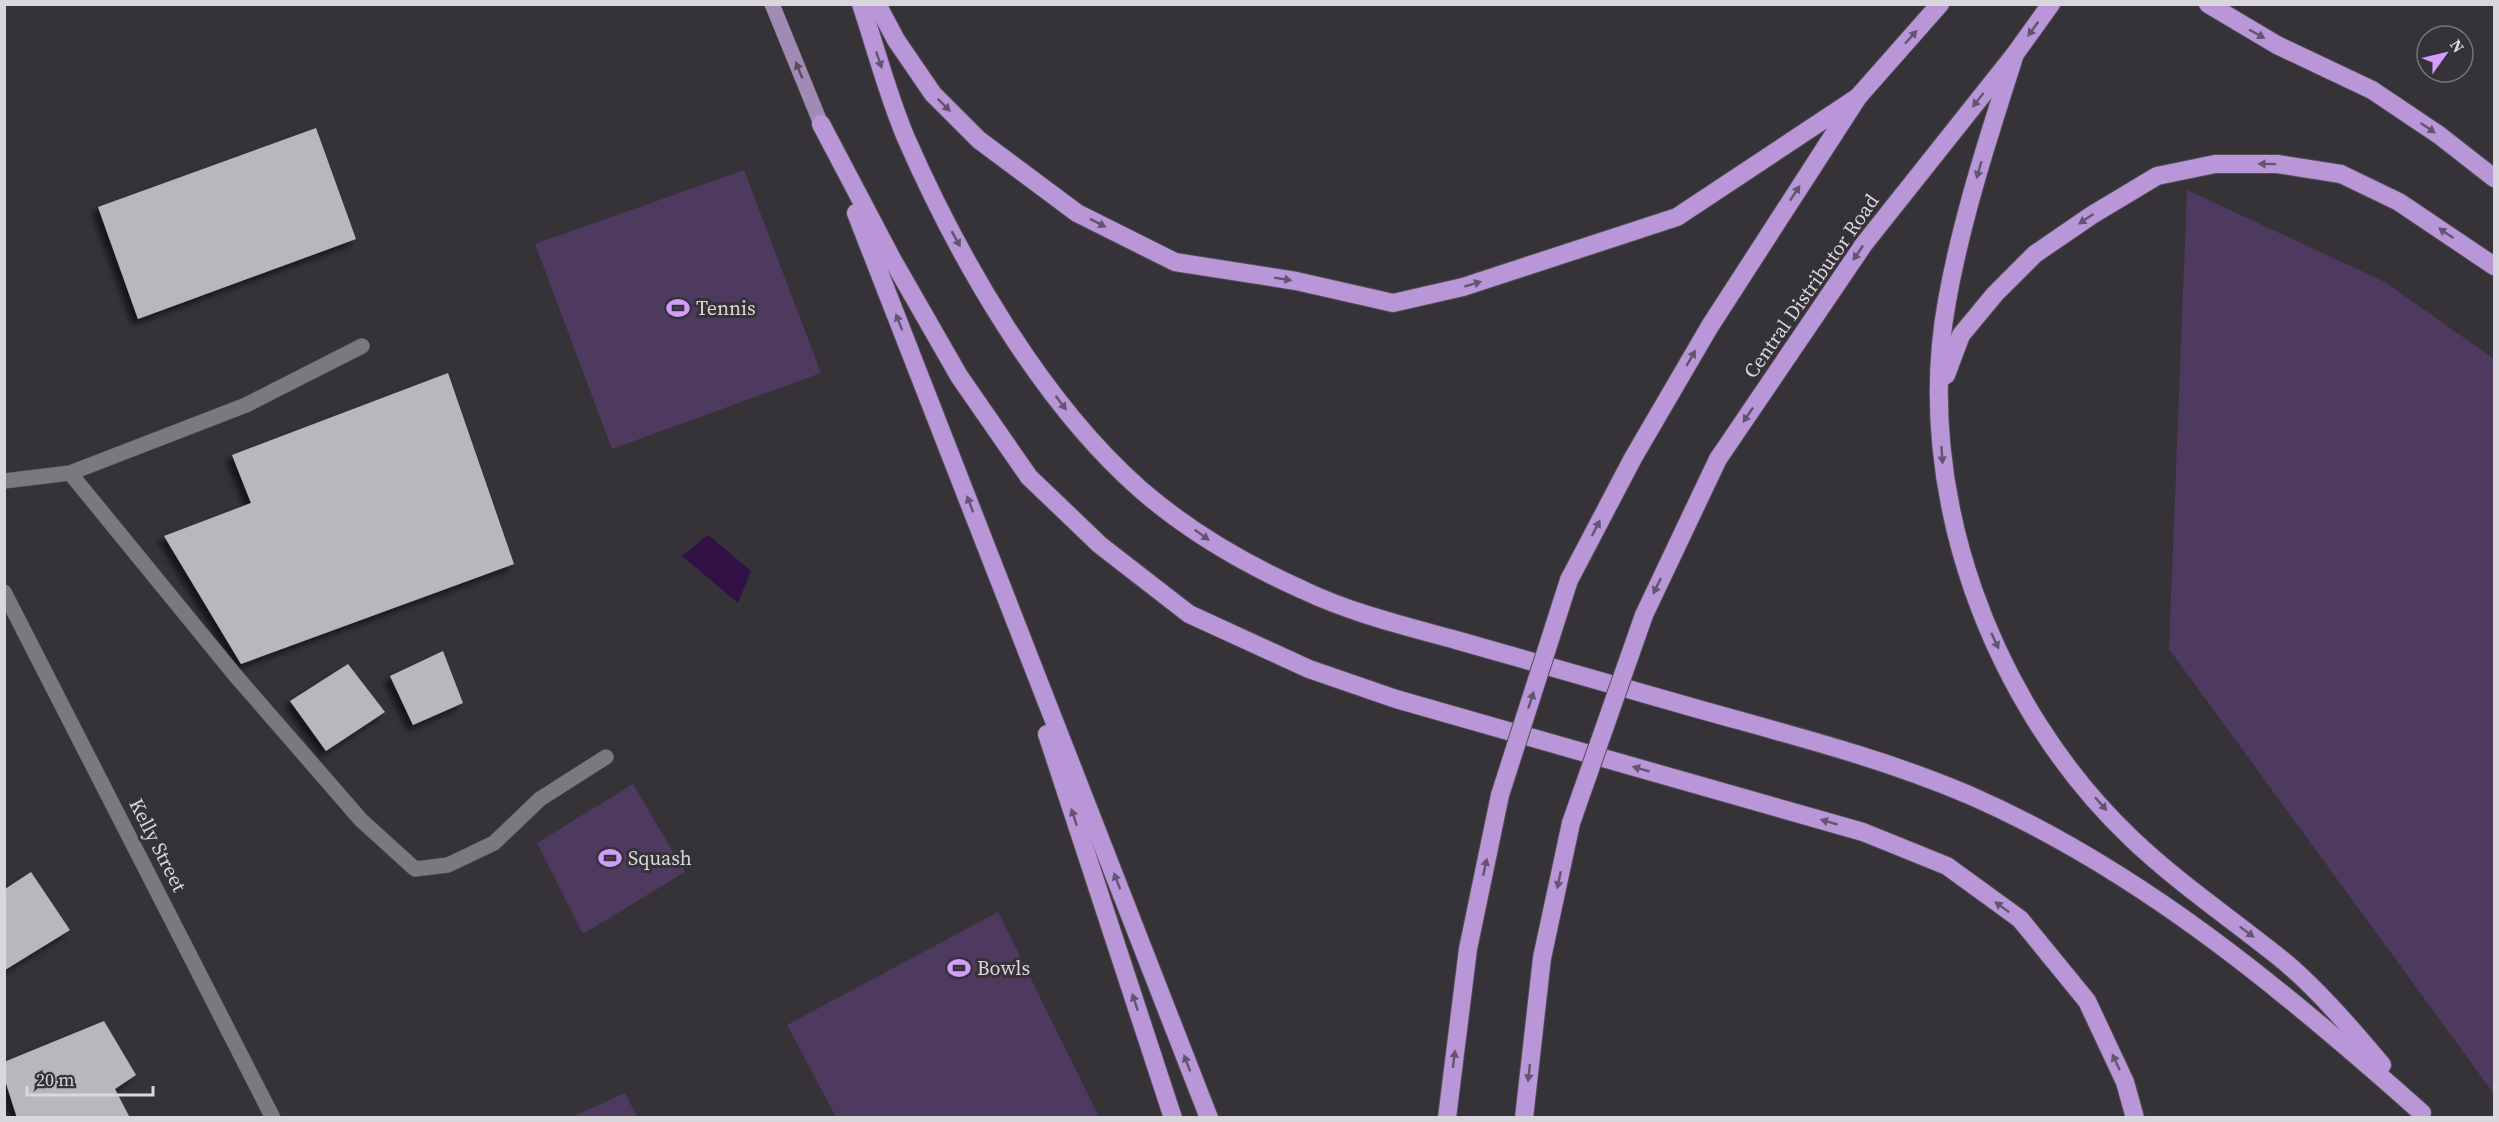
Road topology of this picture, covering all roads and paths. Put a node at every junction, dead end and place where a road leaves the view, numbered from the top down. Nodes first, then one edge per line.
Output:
1 (772, 4) edge
2 (861, 4) edge
3 (877, 4) edge
4 (1940, 4) edge
5 (2051, 4) edge
6 (2208, 4) edge
7 (2015, 54) junction
8 (1858, 97) junction
9 (822, 124) junction
10 (2494, 178) edge
11 (2494, 266) edge
12 (362, 346) dead end
13 (1938, 397) junction
14 (69, 473) junction
15 (4, 482) edge
16 (981, 533) junction
17 (4, 592) edge
18 (606, 757) dead end
19 (2423, 1115) edge
20 (273, 1118) edge
21 (1173, 1118) edge
22 (1209, 1118) edge
23 (1447, 1118) edge
24 (1524, 1118) edge
25 (2135, 1118) edge

9 -> 1 main road
2 -> 19 highway
3 -> 8 highway
8 -> 4 highway
5 -> 7 highway, Central Distributor Road
6 -> 10 highway
7 -> 13 highway
7 -> 24 highway, Central Distributor Road, bridge
23 -> 8 highway, bridge
16 -> 9 highway
25 -> 9 highway
11 -> 13 highway
12 - 14 street
13 -> 19 highway
14 - 15 street
14 - 18 street
21 -> 16 highway
22 -> 16 highway
17 - 20 street, Kelly Street

